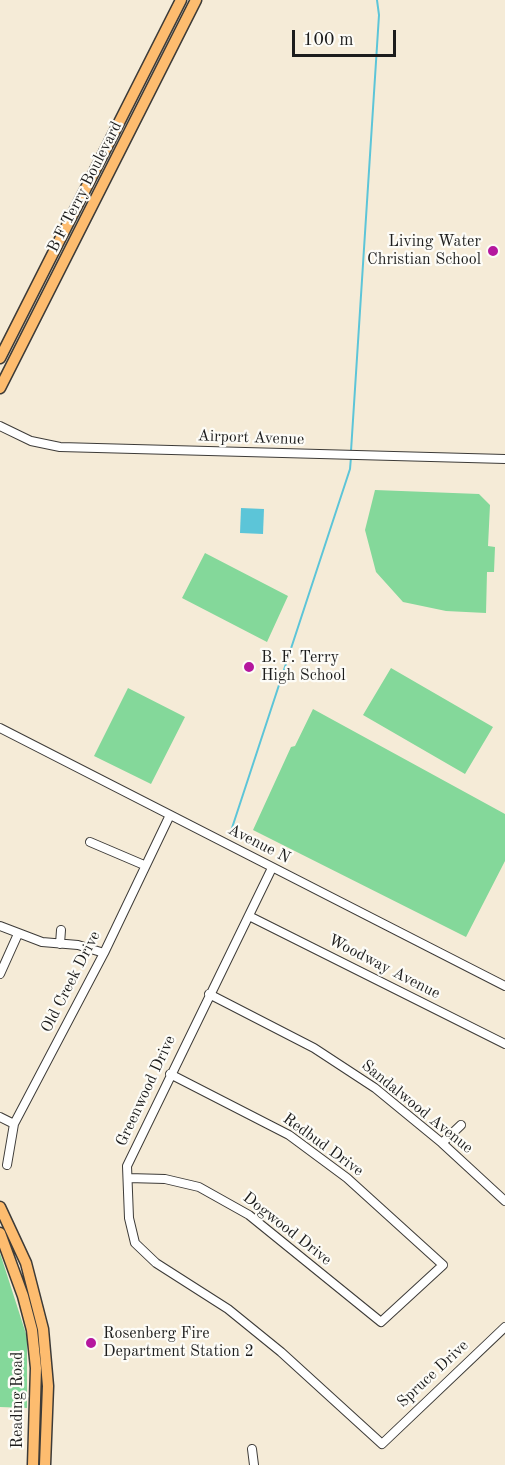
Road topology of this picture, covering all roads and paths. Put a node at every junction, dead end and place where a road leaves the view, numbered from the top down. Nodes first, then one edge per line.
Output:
1 (181, 0) edge
2 (196, 0) edge
3 (0, 358) edge
4 (0, 388) edge
5 (0, 426) edge
6 (505, 459) edge
7 (0, 728) edge
8 (170, 815) junction
9 (90, 842) dead end
10 (144, 866) junction
11 (272, 868) junction
12 (249, 916) junction
13 (0, 926) edge
14 (62, 930) dead end
15 (18, 934) junction
16 (60, 944) junction
17 (104, 953) junction
18 (0, 974) edge
19 (505, 986) edge
20 (208, 994) junction
21 (505, 1044) edge
22 (170, 1074) junction
23 (0, 1117) edge
24 (14, 1124) junction
25 (461, 1125) dead end
26 (442, 1143) junction
27 (7, 1165) dead end
28 (128, 1178) junction
29 (505, 1201) edge
30 (0, 1207) edge
31 (0, 1233) edge
32 (381, 1322) joint
33 (505, 1327) edge
34 (35, 1429) junction
35 (46, 1430) junction
36 (382, 1444) joint
37 (252, 1449) dead end
38 (33, 1465) edge
39 (45, 1465) edge
40 (255, 1465) edge

1 - 3 main road, B F Terry Boulevard
2 - 4 main road, B F Terry Boulevard
5 - 6 street, Airport Avenue
7 - 8 street, Avenue N
8 - 10 street, Old Creek Drive
8 - 11 street, Avenue N
9 - 10 street
10 - 17 street, Old Creek Drive
11 - 12 street, Greenwood Drive
11 - 19 street, Avenue N
12 - 20 street, Greenwood Drive
12 - 21 street, Woodway Avenue
13 - 15 street
14 - 16 street
15 - 16 street
15 - 18 street
16 - 17 street
17 - 24 street, Old Creek Drive
20 - 22 street, Greenwood Drive
20 - 26 street, Sandalwood Avenue
22 - 28 street, Greenwood Drive
22 - 32 street, Redbud Drive
23 - 24 street
24 - 27 street, Old Creek Drive
25 - 26 street
26 - 29 street, Sandalwood Avenue
28 - 32 street, Dogwood Drive
28 - 36 street, Greenwood Drive
30 - 35 main road, Reading Road
31 - 34 main road, Reading Road
33 - 36 street, Spruce Drive
34 - 35 main road
34 - 38 main road, Reading Road
35 - 39 main road, Reading Road
37 - 40 street

